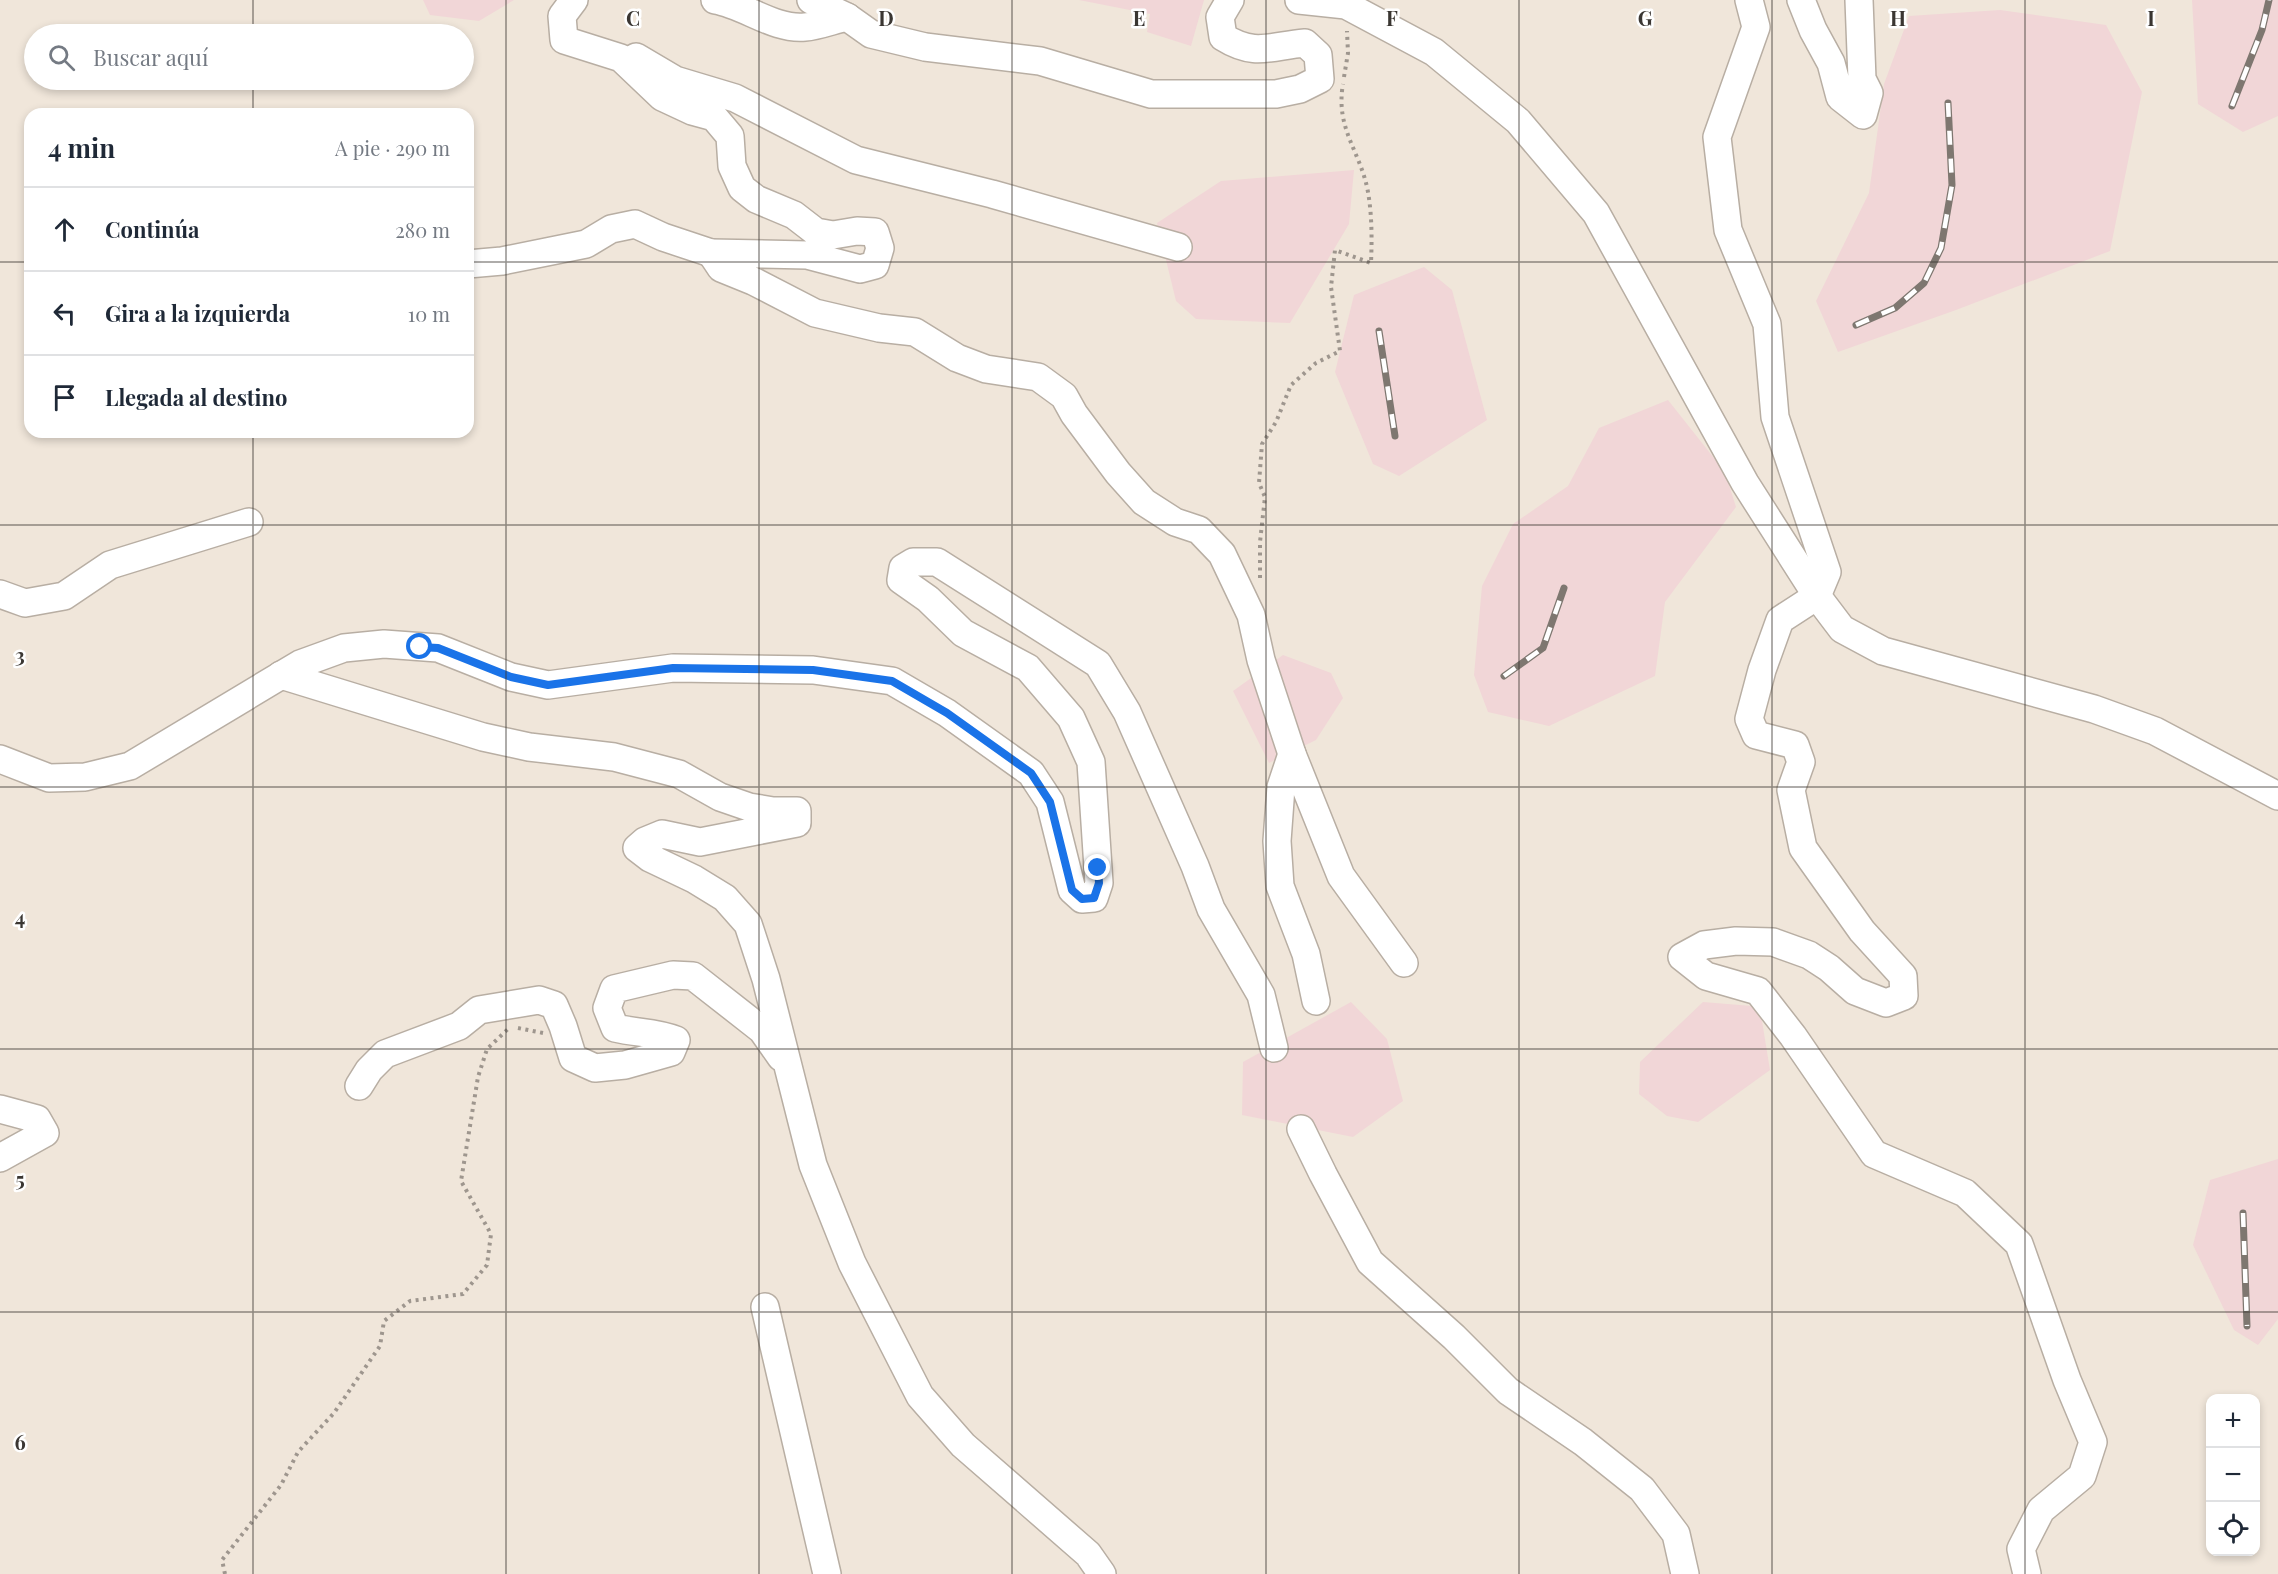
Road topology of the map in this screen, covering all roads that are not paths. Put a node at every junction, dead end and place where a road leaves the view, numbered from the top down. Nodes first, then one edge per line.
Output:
1 (574, 0) edge
2 (715, 0) edge
3 (811, 0) edge
4 (1230, 0) edge
5 (1299, 0) edge
6 (1749, 0) edge
7 (1801, 0) edge
8 (1859, 0) edge
9 (847, 17) junction
10 (585, 46) junction
11 (1178, 247) dead end
12 (711, 253) junction
13 (474, 263) edge
14 (249, 522) dead end
15 (0, 594) edge
16 (1817, 596) junction
17 (281, 675) junction
18 (1292, 754) junction
19 (0, 759) edge
20 (2278, 796) edge
21 (1404, 963) dead end
22 (1316, 1001) dead end
23 (1274, 1048) dead end
24 (789, 1068) junction
25 (359, 1086) dead end
26 (0, 1109) edge
27 (1301, 1129) dead end
28 (0, 1158) edge
29 (765, 1307) dead end
30 (827, 1574) edge
31 (1102, 1574) edge
32 (1685, 1574) edge
33 (2027, 1574) edge

1 - 10 lane
2 - 9 lane
3 - 9 lane
4 - 9 lane
5 - 16 lane
6 - 16 lane
7 - 8 lane
10 - 11 lane
10 - 12 lane
12 - 13 lane
12 - 18 lane
14 - 15 lane
16 - 20 lane
16 - 33 lane
17 - 19 lane
17 - 23 lane
17 - 24 lane
18 - 21 lane
18 - 22 lane
24 - 25 lane
24 - 31 lane
26 - 28 lane
27 - 32 lane
29 - 30 lane

